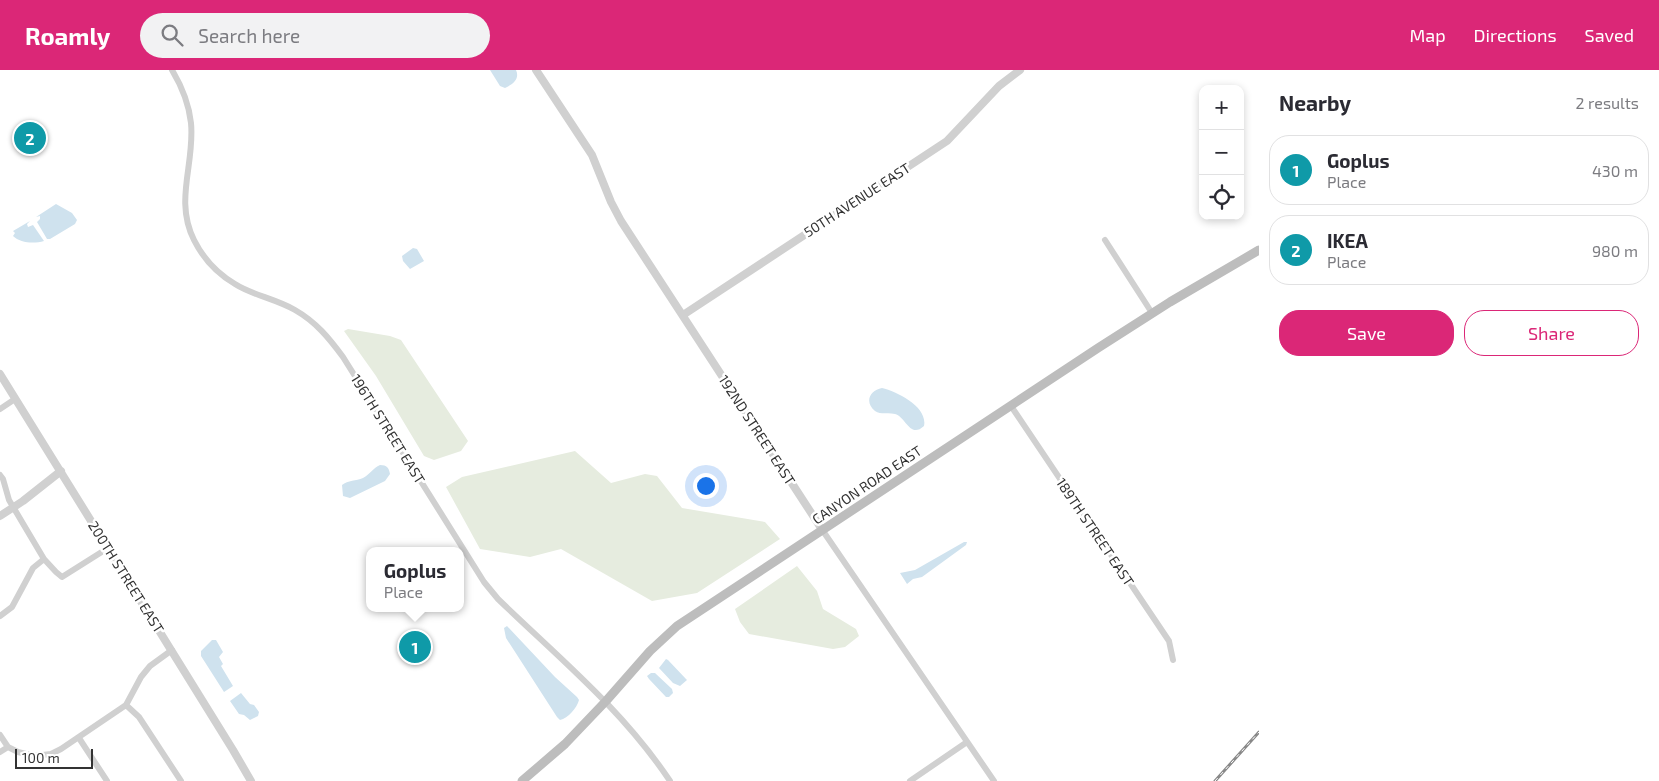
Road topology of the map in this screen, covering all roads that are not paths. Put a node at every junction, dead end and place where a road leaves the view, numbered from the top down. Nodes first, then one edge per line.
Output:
1 (172, 70) edge
2 (536, 70) edge
3 (1020, 70) edge
4 (1105, 240) dead end
5 (1259, 250) edge
6 (1152, 313) junction
7 (683, 315) junction
8 (0, 374) edge
9 (15, 399) junction
10 (1011, 406) junction
11 (0, 409) edge
12 (61, 471) junction
13 (0, 475) edge
14 (14, 508) junction
15 (0, 516) edge
16 (823, 531) junction
17 (462, 547) edge
18 (108, 548) junction
19 (464, 550) edge
20 (44, 559) junction
21 (0, 616) edge
22 (172, 650) junction
23 (1173, 660) dead end
24 (606, 701) junction
25 (126, 705) junction
26 (0, 735) edge
27 (79, 738) junction
28 (967, 742) junction
29 (8, 747) junction
30 (0, 752) edge
31 (108, 781) edge
32 (181, 781) edge
33 (251, 781) edge
34 (522, 781) edge
35 (670, 781) edge
36 (910, 781) edge
37 (994, 781) edge

1 - 17 street, 196TH STREET EAST
2 - 7 street, 192ND STREET EAST
3 - 7 street, 50TH AVENUE EAST
4 - 6 street
5 - 6 main road, CANYON ROAD EAST
6 - 10 main road, CANYON ROAD EAST
7 - 16 street, 192ND STREET EAST
8 - 9 street, 200TH STREET EAST
9 - 11 street
9 - 12 street, 200TH STREET EAST
10 - 16 main road, CANYON ROAD EAST
10 - 23 street, 189TH STREET EAST
12 - 14 street
12 - 18 street, 200TH STREET EAST
13 - 14 street
14 - 15 street
14 - 20 street
16 - 24 main road, CANYON ROAD EAST
16 - 28 street, 192ND STREET EAST
18 - 20 street
18 - 22 street, 200TH STREET EAST
19 - 24 street, 196TH STREET EAST
20 - 21 street
22 - 25 street
22 - 33 street, 200TH STREET EAST
24 - 34 main road, CANYON ROAD EAST
24 - 35 street, 196TH STREET EAST
25 - 27 street
25 - 32 street
26 - 29 street
27 - 29 street
27 - 31 street
28 - 36 street
28 - 37 street, 192ND STREET EAST
29 - 30 street

